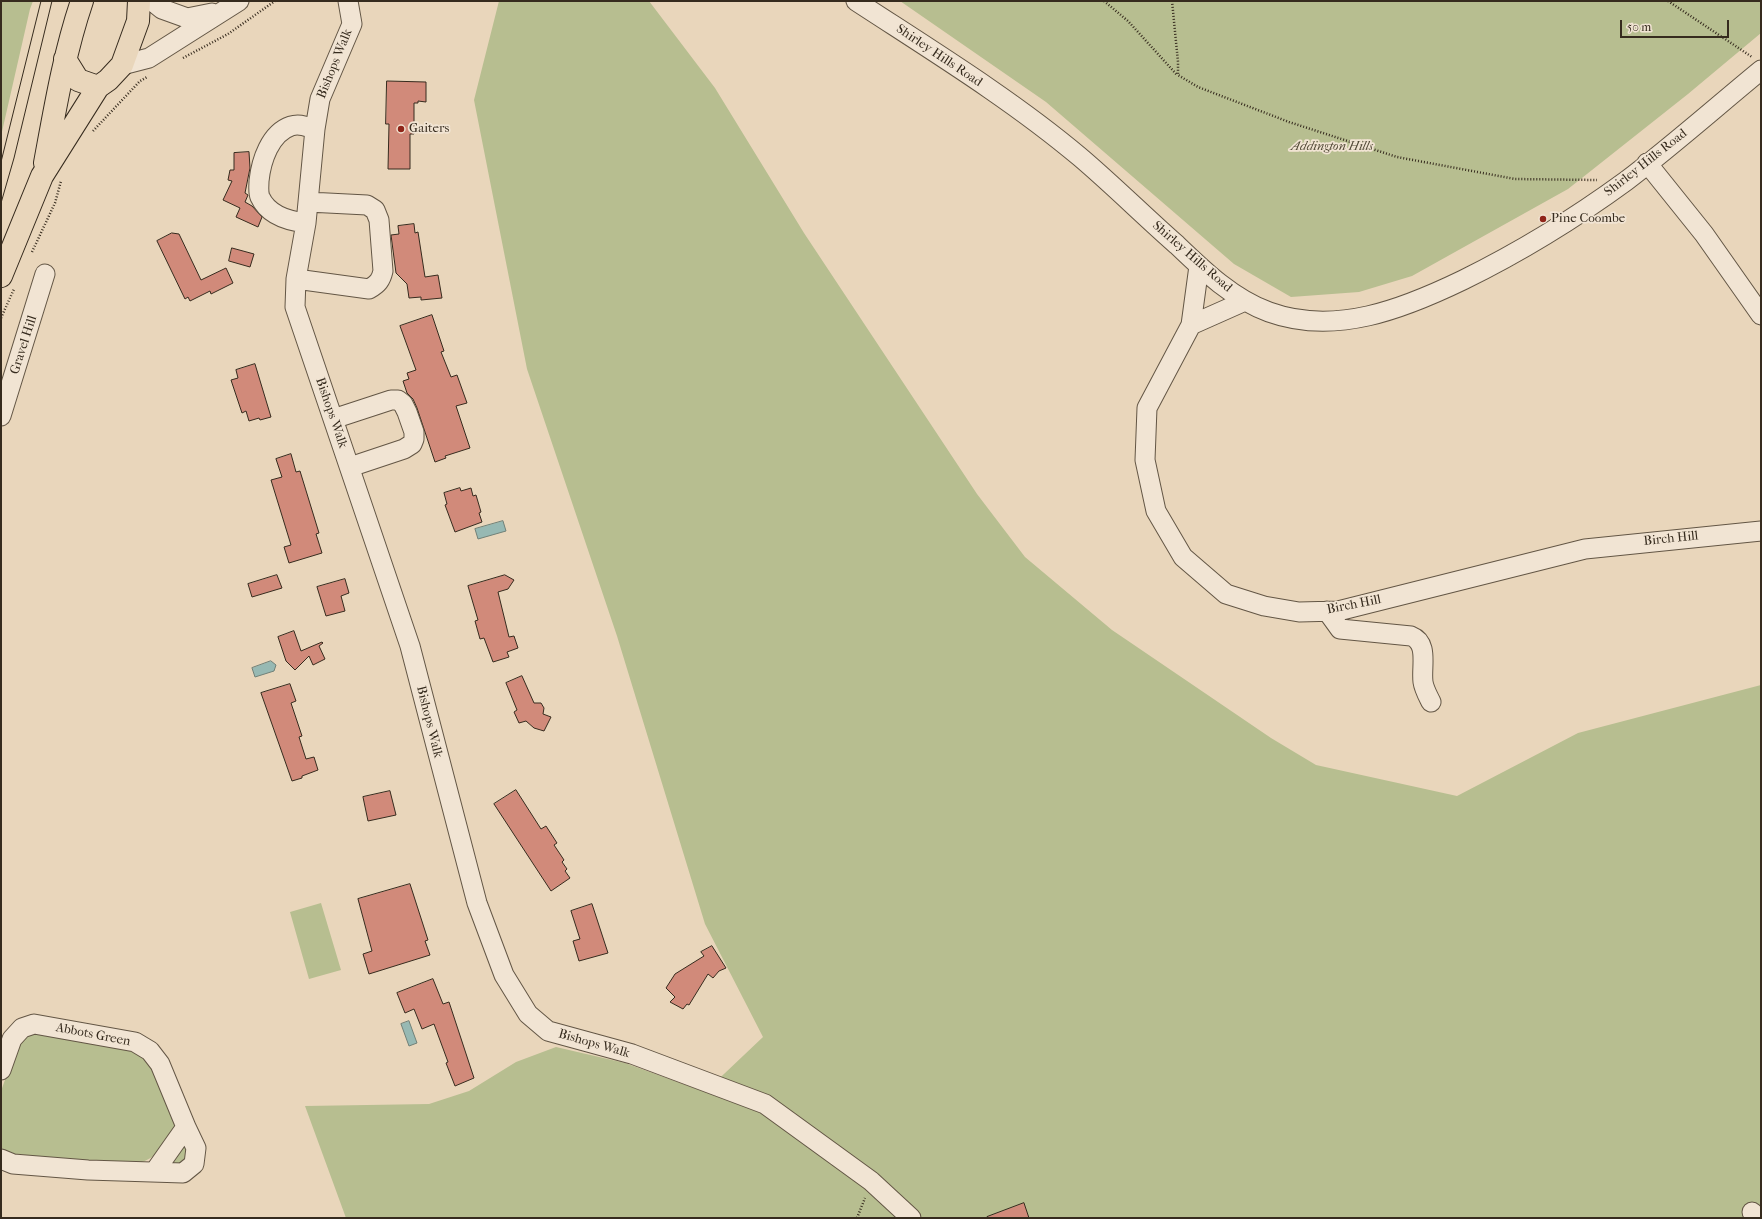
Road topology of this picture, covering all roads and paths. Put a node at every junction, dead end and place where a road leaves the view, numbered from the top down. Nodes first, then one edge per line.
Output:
1 (82, 1) edge
2 (139, 1) edge
3 (152, 1) edge
4 (275, 1) edge
5 (348, 1) edge
6 (856, 1) edge
7 (1104, 1) edge
8 (1172, 1) edge
9 (1668, 1) edge
10 (231, 6) edge
11 (180, 59) dead end
12 (65, 60) junction
13 (1758, 64) edge
14 (122, 65) junction
15 (153, 74) dead end
16 (1178, 75) junction
17 (98, 87) junction
18 (315, 129) junction
19 (93, 132) dead end
20 (1648, 163) junction
21 (53, 175) junction
22 (1599, 180) dead end
23 (308, 202) junction
24 (306, 223) junction
25 (30, 257) dead end
26 (1199, 266) junction
27 (45, 274) dead end
28 (9, 279) edge
29 (296, 279) junction
30 (1245, 301) junction
31 (1761, 315) edge
32 (1, 318) edge
33 (1191, 325) junction
34 (1, 416) edge
35 (333, 419) junction
36 (350, 467) junction
37 (1761, 530) edge
38 (1327, 611) junction
39 (1431, 702) dead end
40 (1, 1070) edge
41 (186, 1127) junction
42 (1, 1159) edge
43 (155, 1171) junction
44 (871, 1181) junction
45 (858, 1218) edge
46 (911, 1218) edge

1 - 12 main road
2 - 14 main road
3 - 10 street
4 - 11 path
5 - 18 street, Bishops Walk
6 - 26 street, Shirley Hills Road
7 - 16 path
8 - 16 path
9 - 13 path
10 - 14 street
12 - 17 main road
12 - 21 main road
13 - 20 street, Shirley Hills Road
14 - 17 main road
15 - 19 path
16 - 22 path
17 - 21 main road
18 - 23 street, Bishops Walk
18 - 24 street
20 - 30 street, Shirley Hills Road
20 - 31 street
21 - 25 path
21 - 28 main road
23 - 24 street, Bishops Walk
23 - 29 street
24 - 29 street, Bishops Walk
26 - 30 street, Shirley Hills Road
26 - 33 street, Birch Hill
27 - 34 street, Gravel Hill
28 - 32 path
29 - 35 street, Bishops Walk
30 - 33 street
33 - 38 street, Birch Hill
35 - 36 street, Bishops Walk
35 - 36 street
36 - 44 street, Bishops Walk
37 - 38 street, Birch Hill
38 - 39 street
40 - 41 street, Abbots Green
41 - 43 street
41 - 43 street, Abbots Green
42 - 43 street, Abbots Green
44 - 45 path
44 - 46 street, Bishops Walk

